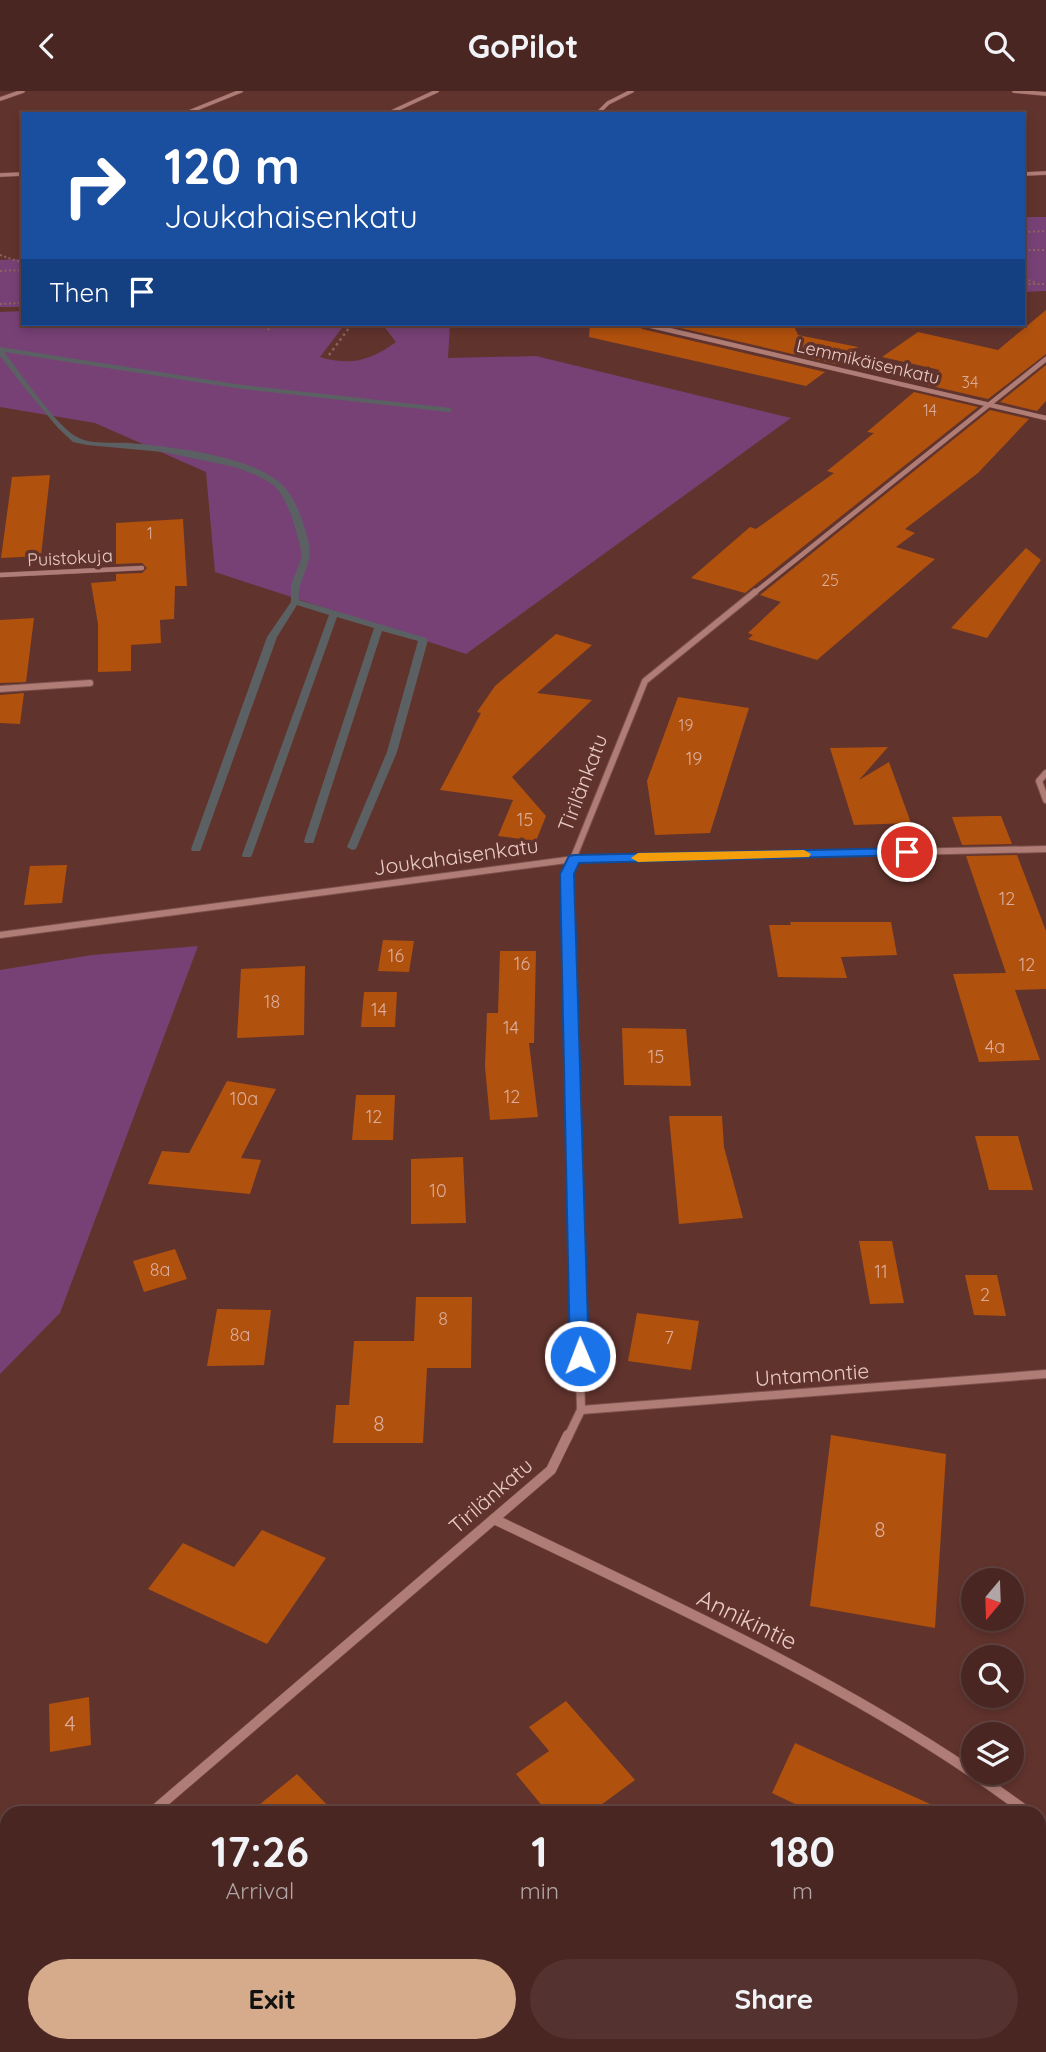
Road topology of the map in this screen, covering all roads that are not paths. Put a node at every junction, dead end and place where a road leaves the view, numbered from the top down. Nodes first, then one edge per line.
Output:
1 (23, 91) edge
2 (241, 91) edge
3 (437, 91) edge
4 (632, 91) edge
5 (1015, 92) edge
6 (1046, 93) edge
7 (0, 99) edge
8 (189, 112) edge
9 (391, 112) edge
10 (599, 112) edge
11 (1046, 173) edge
12 (21, 174) edge
13 (1025, 174) edge
14 (0, 175) edge
15 (652, 326) edge
16 (1046, 359) edge
17 (989, 405) junction
18 (1046, 418) edge
19 (142, 568) dead end
20 (0, 576) edge
21 (90, 683) dead end
22 (0, 689) edge
23 (1046, 773) edge
24 (1046, 800) edge
25 (1046, 849) edge
26 (574, 859) junction
27 (0, 935) edge
28 (1046, 1374) edge
29 (581, 1411) junction
30 (494, 1519) junction
31 (961, 1764) edge
32 (990, 1785) edge
33 (159, 1806) edge
34 (1019, 1806) edge

1 - 7 street
2 - 8 street
3 - 9 street
4 - 10 street
5 - 6 street
11 - 13 street
12 - 14 street
15 - 17 street, Lemmikäisenkatu
16 - 17 street, Tirilänkatu
17 - 18 street, Lemmikäisenkatu
17 - 26 street, Tirilänkatu
19 - 20 street, Puistokuja
21 - 22 street
23 - 24 street
25 - 26 street, Joukahaisenkatu
26 - 27 street, Joukahaisenkatu
26 - 29 street, Tirilänkatu
28 - 29 street, Untamontie
29 - 30 street, Tirilänkatu
30 - 31 street, Annikintie
30 - 33 street, Tirilänkatu
32 - 34 street, Annikintie

